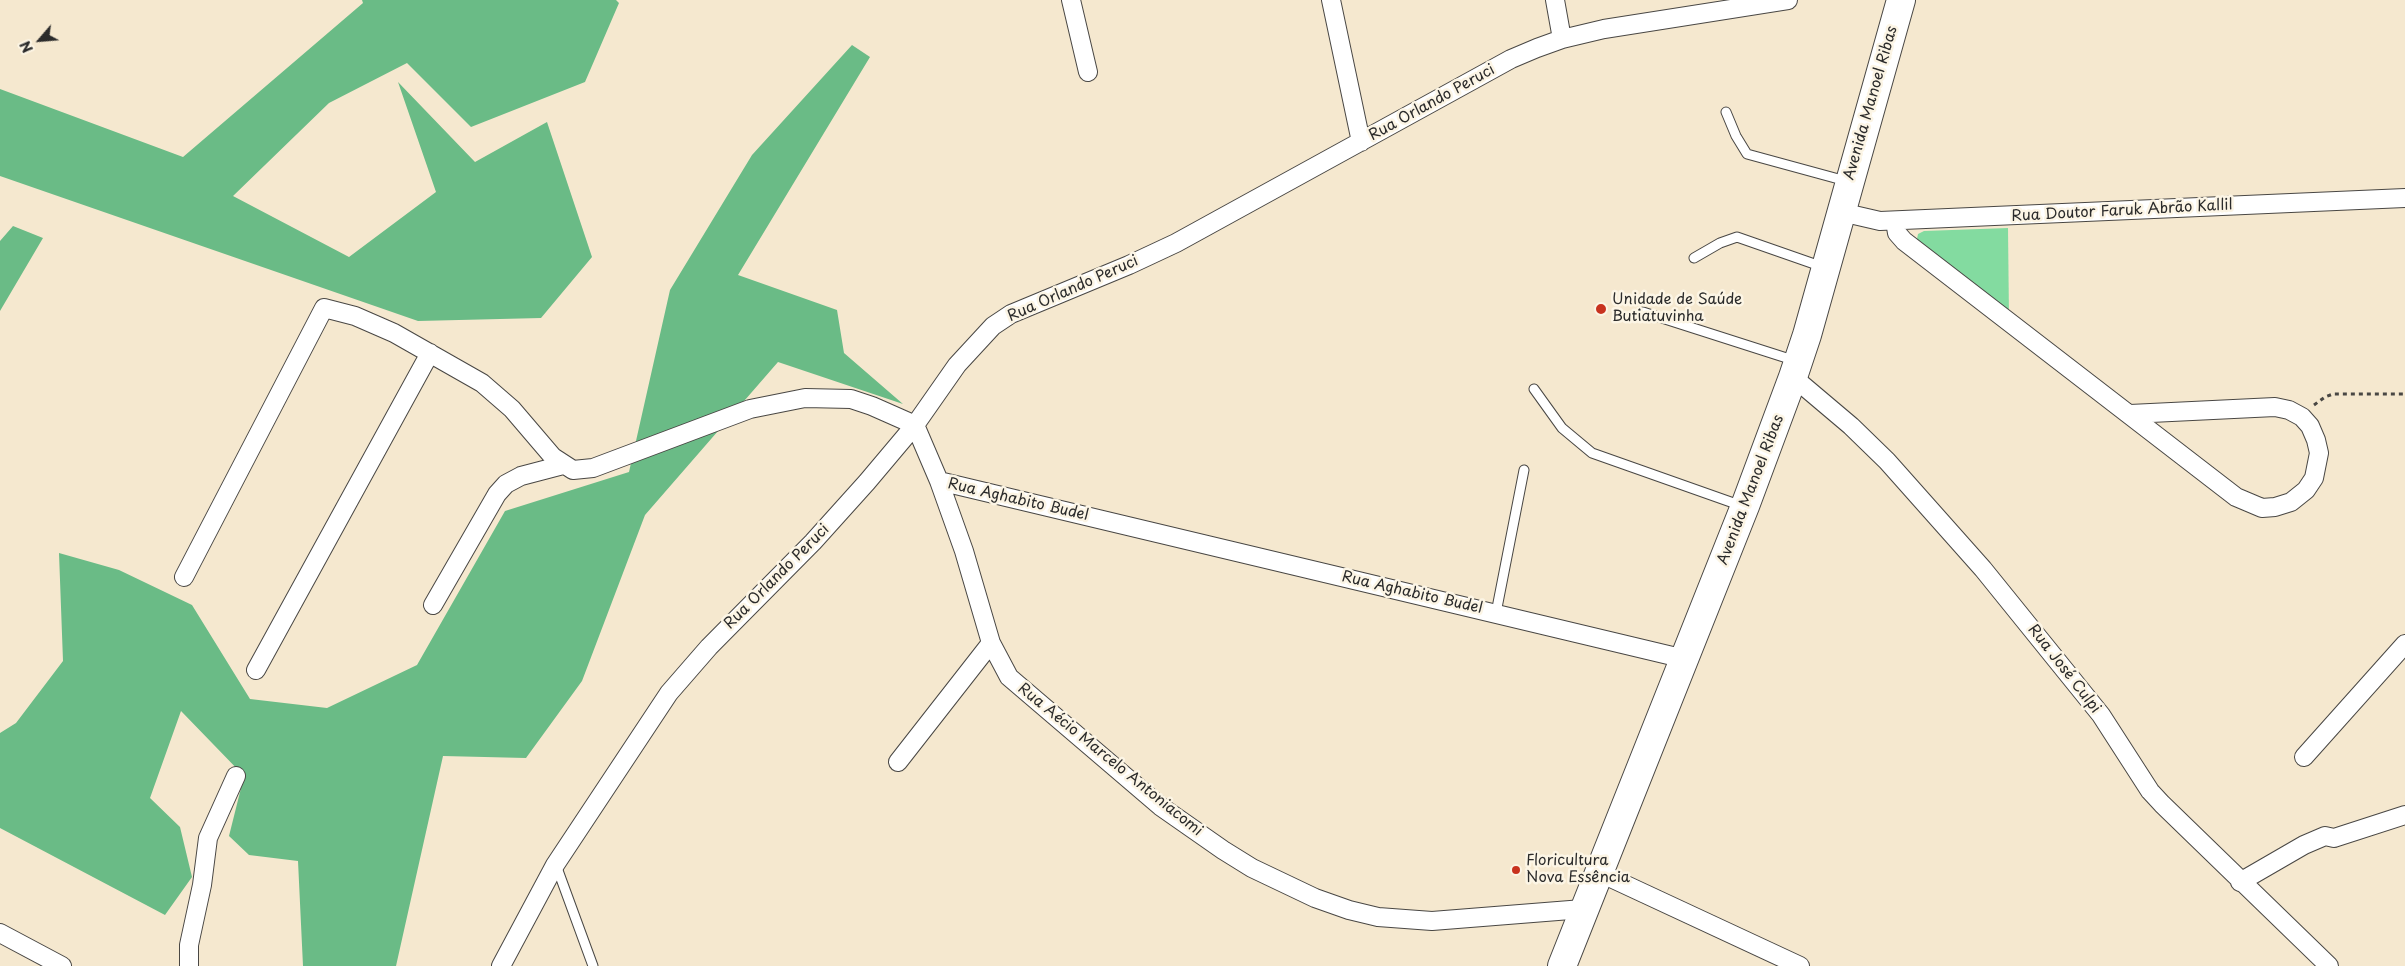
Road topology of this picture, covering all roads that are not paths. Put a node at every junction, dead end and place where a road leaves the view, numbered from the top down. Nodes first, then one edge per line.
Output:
1 (1071, 0) edge
2 (1331, 0) edge
3 (1555, 0) edge
4 (1788, 0) edge
5 (1901, 0) edge
6 (1562, 39) junction
7 (1088, 72) dead end
8 (1726, 112) dead end
9 (1361, 142) junction
10 (1849, 182) junction
11 (2405, 198) edge
12 (1841, 212) junction
13 (1896, 221) junction
14 (1694, 258) dead end
15 (1826, 268) junction
16 (1643, 312) dead end
17 (430, 353) junction
18 (1796, 369) junction
19 (1534, 389) dead end
20 (2130, 414) junction
21 (915, 425) junction
22 (563, 465) junction
23 (1524, 470) dead end
24 (939, 481) junction
25 (1745, 506) junction
26 (184, 577) dead end
27 (432, 605) dead end
28 (1496, 613) junction
29 (992, 643) junction
30 (2405, 644) edge
31 (1685, 659) junction
32 (256, 670) dead end
33 (2304, 757) dead end
34 (898, 762) dead end
35 (236, 776) dead end
36 (2405, 815) edge
37 (556, 865) junction
38 (1598, 872) junction
39 (2244, 886) junction
40 (1583, 909) junction
41 (0, 933) edge
42 (62, 966) edge
43 (189, 966) edge
44 (501, 966) edge
45 (593, 966) edge
46 (1562, 966) edge
47 (1800, 966) edge
48 (2329, 966) edge

1 - 7 street
2 - 9 street
3 - 6 street
4 - 6 street, Rua Orlando Peruci
5 - 10 main road, Avenida Manoel Ribas
6 - 9 street, Rua Orlando Peruci
8 - 10 lane
9 - 21 street, Rua Orlando Peruci
10 - 12 main road, Avenida Manoel Ribas
11 - 13 street, Rua Doutor Faruk Abrão Kallil
12 - 13 street, Rua Doutor Faruk Abrão Kallil
12 - 15 main road, Avenida Manoel Ribas
13 - 20 street
14 - 15 lane
15 - 18 main road, Avenida Manoel Ribas
16 - 18 lane
17 - 22 street
17 - 26 street
17 - 32 street
18 - 25 main road, Avenida Manoel Ribas
18 - 39 street, Rua José Culpi
19 - 25 lane
20 - 20 street
21 - 22 street
21 - 24 street, Rua Aghabito Budel
21 - 37 street, Rua Orlando Peruci
22 - 27 street
23 - 28 lane
24 - 28 street, Rua Aghabito Budel
24 - 29 street, Rua Aécio Marcelo Antoniacomi
25 - 31 main road, Avenida Manoel Ribas
28 - 31 street, Rua Aghabito Budel
29 - 34 street
29 - 40 street, Rua Aécio Marcelo Antoniacomi
30 - 33 street
31 - 38 main road, Avenida Manoel Ribas
35 - 43 street
36 - 39 street
37 - 44 street, Rua Orlando Peruci
37 - 45 lane
38 - 40 main road, Avenida Manoel Ribas
38 - 47 street
39 - 48 street, Rua José Culpi
40 - 46 main road, Avenida Manoel Ribas
41 - 42 street

